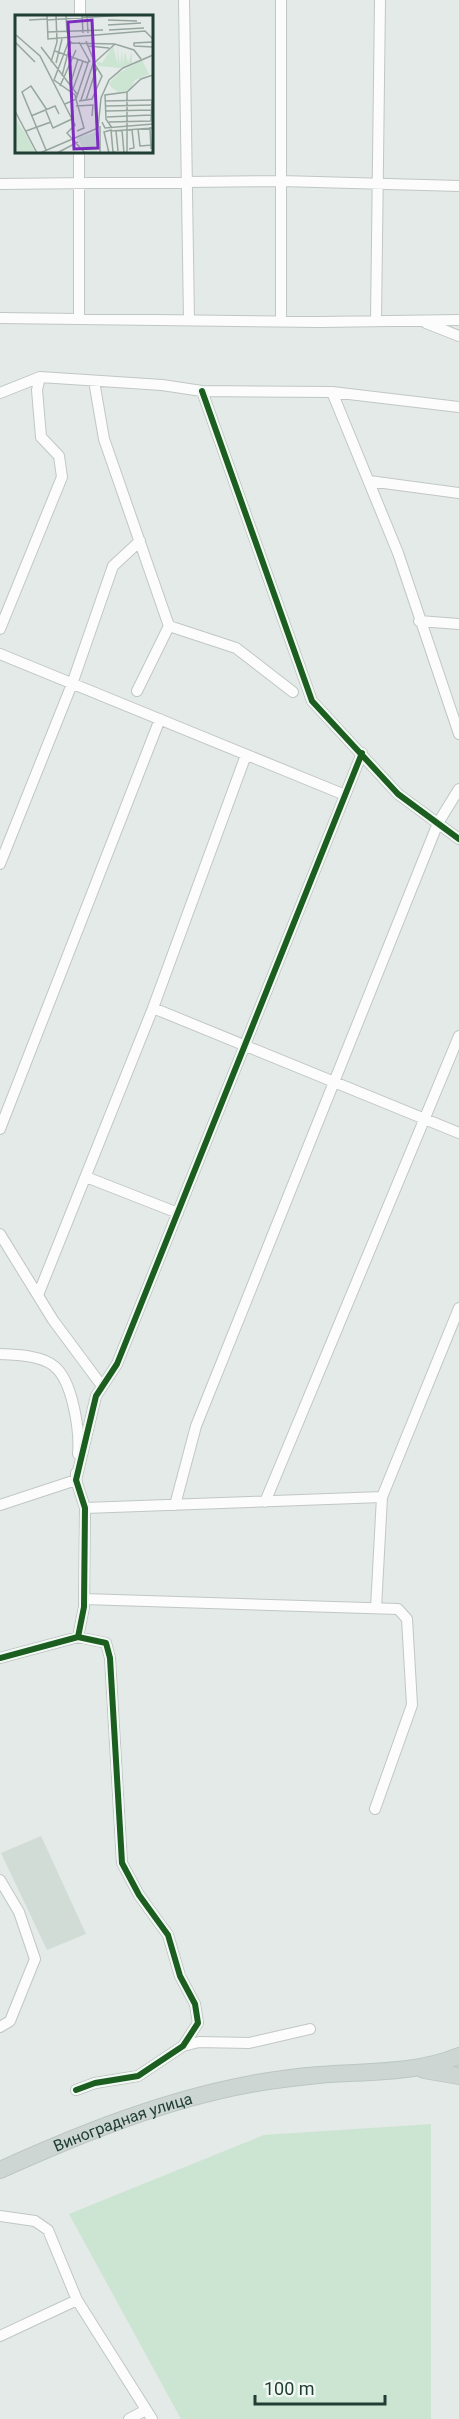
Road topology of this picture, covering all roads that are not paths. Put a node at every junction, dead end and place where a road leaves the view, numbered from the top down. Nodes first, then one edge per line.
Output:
1 (184, 0) edge
2 (281, 0) edge
3 (380, 0) edge
4 (79, 153) edge
5 (187, 181) junction
6 (281, 181) junction
7 (0, 184) edge
8 (79, 184) junction
9 (377, 184) junction
10 (459, 186) edge
11 (0, 318) edge
12 (79, 319) junction
13 (189, 320) junction
14 (459, 320) edge
15 (376, 321) junction
16 (419, 321) junction
17 (281, 322) junction
18 (459, 336) edge
19 (40, 377) junction
20 (94, 381) junction
21 (202, 391) junction
22 (332, 392) junction
23 (0, 393) edge
24 (459, 407) edge
25 (369, 481) junction
26 (459, 493) edge
27 (140, 541) junction
28 (419, 621) junction
29 (459, 624) edge
30 (169, 626) junction
31 (0, 629) edge
32 (0, 654) edge
33 (72, 684) junction
34 (137, 691) dead end
35 (293, 692) dead end
36 (160, 720) junction
37 (459, 734) edge
38 (362, 753) junction
39 (246, 755) junction
40 (459, 789) edge
41 (345, 795) junction
42 (438, 824) junction
43 (456, 833) edge
44 (0, 864) edge
45 (153, 1008) junction
46 (459, 1036) edge
47 (245, 1045) junction
48 (334, 1082) junction
49 (425, 1119) junction
50 (0, 1129) edge
51 (459, 1133) edge
52 (86, 1177) junction
53 (178, 1213) junction
54 (0, 1234) edge
55 (38, 1296) junction
56 (459, 1308) edge
57 (0, 1354) edge
58 (102, 1386) junction
59 (76, 1480) junction
60 (382, 1497) junction
61 (265, 1502) junction
62 (0, 1505) edge
63 (175, 1505) junction
64 (85, 1508) junction
65 (84, 1599) junction
66 (376, 1608) junction
67 (78, 1636) junction
68 (0, 1658) edge
69 (375, 1809) dead end
70 (0, 1880) edge
71 (0, 2027) edge
72 (310, 2030) dead end
73 (183, 2046) junction
74 (459, 2056) edge
75 (408, 2069) junction
76 (459, 2076) edge
77 (76, 2090) dead end
78 (0, 2170) edge
79 (0, 2216) edge
80 (77, 2300) junction
81 (0, 2336) edge
82 (149, 2414) edge
83 (129, 2419) edge

1 - 5 street
2 - 6 street
3 - 9 street
4 - 8 street
5 - 6 street
5 - 8 street
5 - 13 street
6 - 9 street
6 - 17 street
7 - 8 street
8 - 12 street
9 - 10 street
9 - 15 street
11 - 12 street
12 - 13 street
13 - 17 street
14 - 16 street
15 - 16 street
15 - 17 street
16 - 18 street
19 - 20 street
19 - 23 street
19 - 31 street
20 - 21 street
20 - 27 street
21 - 22 street
21 - 38 street
22 - 24 street
22 - 25 street
25 - 26 street
25 - 28 street
27 - 30 street
27 - 33 street
28 - 29 street
28 - 37 street
30 - 34 street
30 - 35 street
32 - 33 street
33 - 36 street
33 - 44 street
36 - 39 street
36 - 50 street
38 - 41 street
38 - 42 street
39 - 41 street
39 - 45 street
40 - 42 street
41 - 47 street
42 - 43 street
42 - 48 street
45 - 47 street
45 - 52 street
46 - 49 street
47 - 48 street
47 - 53 street
48 - 49 street
48 - 63 street
49 - 51 street
49 - 61 street
52 - 53 street
52 - 55 street
53 - 58 street
54 - 55 street
55 - 58 street
56 - 60 street
57 - 59 street
58 - 59 street
59 - 62 street
59 - 64 street
60 - 61 street
60 - 66 street
61 - 63 street
63 - 64 street
64 - 65 street
65 - 66 street
65 - 67 street
66 - 69 street
67 - 68 street
67 - 73 street
70 - 71 street
72 - 73 street
73 - 77 street
74 - 75 main road
75 - 76 main road
75 - 78 main road, Виноградная улица
79 - 80 street
80 - 81 street
80 - 82 street
82 - 83 street

